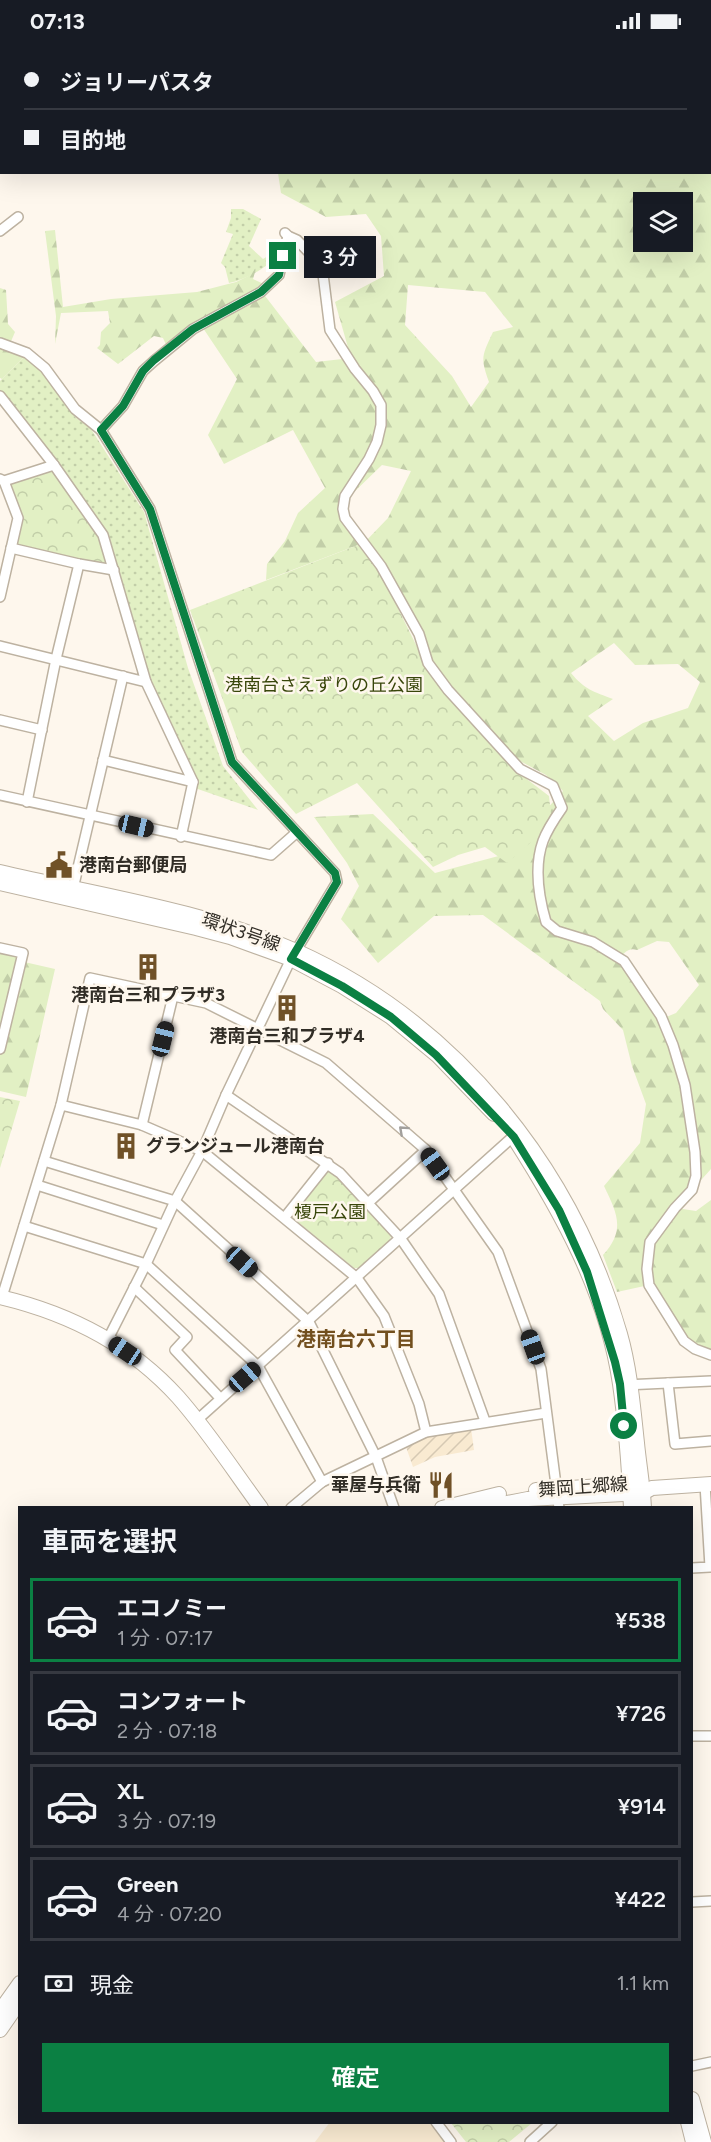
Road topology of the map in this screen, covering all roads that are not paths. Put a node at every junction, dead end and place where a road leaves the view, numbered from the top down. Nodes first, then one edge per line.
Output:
1 (18, 217) dead end
2 (0, 231) edge
3 (0, 343) edge
4 (0, 396) edge
5 (101, 430) junction
6 (54, 465) junction
7 (2, 480) edge
8 (7, 551) edge
9 (79, 564) junction
10 (114, 570) junction
11 (1, 592) edge
12 (1, 649) edge
13 (56, 659) junction
14 (123, 676) junction
15 (146, 682) junction
16 (0, 720) edge
17 (42, 730) junction
18 (103, 760) junction
19 (193, 782) junction
20 (0, 795) edge
21 (27, 802) junction
22 (90, 816) junction
23 (296, 833) junction
24 (182, 837) junction
25 (0, 872) edge
26 (0, 883) edge
27 (72, 894) junction
28 (0, 948) edge
29 (294, 955) junction
30 (173, 996) junction
31 (3, 1026) edge
32 (258, 1030) junction
33 (0, 1049) edge
34 (226, 1095) junction
35 (61, 1105) junction
36 (142, 1125) junction
37 (517, 1134) junction
38 (426, 1150) junction
39 (202, 1151) junction
40 (44, 1161) junction
41 (328, 1163) junction
42 (37, 1185) junction
43 (454, 1191) junction
44 (175, 1201) junction
45 (368, 1203) junction
46 (285, 1217) junction
47 (163, 1225) junction
48 (24, 1226) junction
49 (400, 1239) junction
50 (146, 1264) junction
51 (357, 1278) junction
52 (134, 1287) junction
53 (1, 1297) edge
54 (309, 1322) junction
55 (108, 1339) junction
56 (711, 1355) edge
57 (258, 1366) junction
58 (711, 1381) edge
59 (668, 1383) junction
60 (625, 1385) junction
61 (220, 1398) junction
62 (546, 1413) junction
63 (196, 1421) junction
64 (485, 1421) junction
65 (426, 1432) junction
66 (711, 1441) edge
67 (376, 1457) junction
68 (322, 1482) junction
69 (708, 1484) edge
70 (639, 1494) edge
71 (558, 1497) edge
72 (489, 1504) edge
73 (260, 1506) edge
74 (293, 1506) edge
75 (393, 1506) edge
76 (466, 1506) edge
77 (693, 1568) edge
78 (693, 1736) edge
79 (711, 1736) edge
80 (711, 1901) edge
81 (693, 1902) edge
82 (18, 1986) edge
83 (18, 2004) edge
84 (0, 2012) edge
85 (0, 2030) edge
86 (711, 2061) edge
87 (693, 2066) edge
88 (693, 2103) edge
89 (438, 2124) edge
90 (550, 2124) edge
91 (688, 2124) edge
92 (451, 2142) edge
93 (530, 2142) edge
94 (693, 2142) edge
95 (704, 2142) edge

1 - 2 street
3 - 5 street
4 - 6 street
5 - 23 street
5 - 56 street
6 - 7 street
6 - 10 street
7 - 8 street
8 - 9 street
8 - 11 street
9 - 10 street
9 - 13 street
10 - 15 street
12 - 13 street
13 - 14 street
13 - 17 street
14 - 15 street
14 - 18 street
15 - 19 street
16 - 17 street
17 - 21 street
18 - 19 street
18 - 22 street
19 - 24 street
20 - 21 street
21 - 22 street
22 - 24 street
22 - 27 street
23 - 24 street
23 - 29 street
25 - 27 street, 環状3号線
26 - 27 street, 環状3号線
27 - 29 street, 環状3号線
28 - 31 street
29 - 32 street
29 - 37 street, 環状3号線
30 - 32 street
30 - 35 street
30 - 36 street
31 - 33 street
32 - 34 street
38 -> 32 street
34 - 39 street
34 - 41 street
35 - 36 street
35 - 40 street
36 - 39 street
37 - 43 street
37 - 60 street, 環状3号線
38 - 43 street
38 - 45 street
39 - 44 street
39 - 46 street
40 - 42 street
40 - 44 street
41 - 45 street
41 - 46 street
42 - 47 street
42 - 48 street
43 - 49 street
43 - 62 street
44 - 47 street
44 - 54 street
45 - 49 street
46 - 51 street
47 - 50 street
48 - 50 street
48 - 53 street
49 - 51 street
49 - 64 street
50 - 52 street
50 - 57 street
51 - 54 street
51 - 65 street
52 - 55 street
52 - 61 street
53 - 55 street
54 - 57 street
54 - 67 street
55 - 63 street
57 - 61 street
57 - 68 street
58 - 59 street
59 - 60 street
59 - 66 street
60 - 70 street, 環状3号線
61 - 63 street
62 - 64 street
62 - 71 street
63 - 73 street
64 - 65 street
65 - 67 street
67 - 68 street
67 - 75 street
68 - 74 street
69 - 70 street, 舞岡上郷線
69 - 77 street
70 - 71 street, 舞岡上郷線
71 - 72 street, 舞岡上郷線
72 - 76 street, 舞岡上郷線
78 - 79 street
80 - 81 street
82 - 84 street
83 - 85 street
86 - 87 street
88 - 95 street
89 - 92 street
90 - 93 street
91 - 94 street

